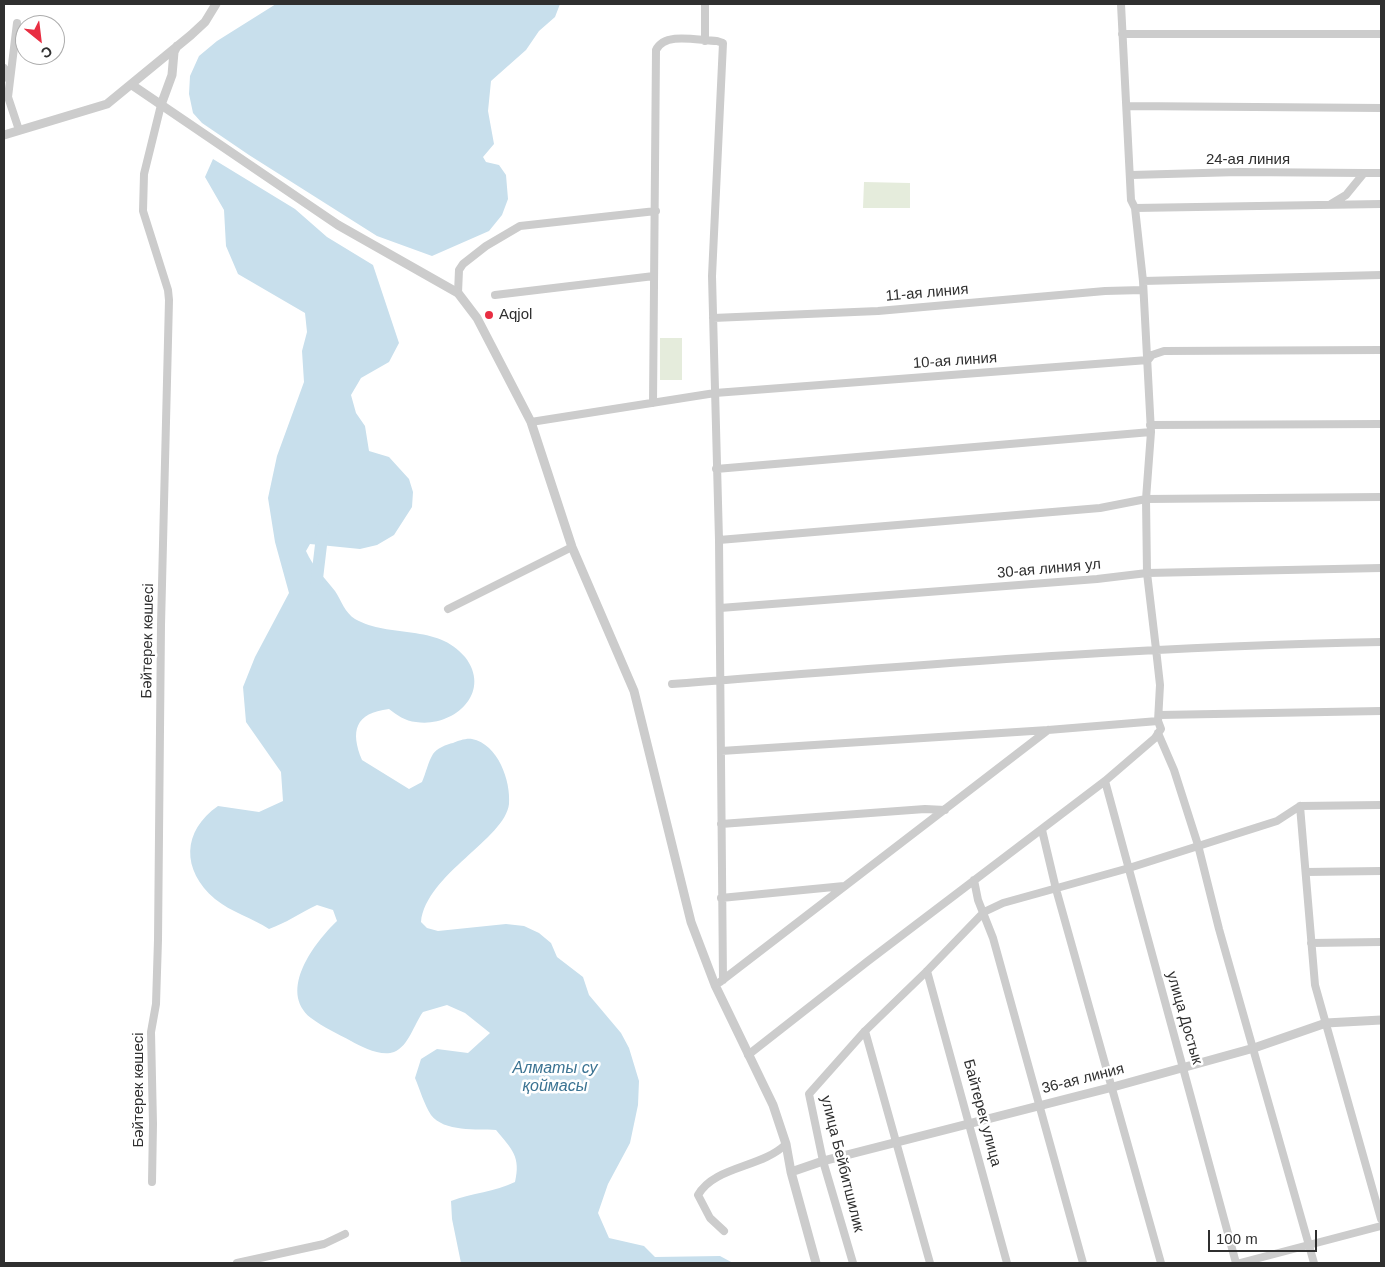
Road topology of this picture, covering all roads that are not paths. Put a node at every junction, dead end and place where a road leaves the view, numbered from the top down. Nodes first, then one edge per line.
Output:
1 (216, 4) edge
2 (705, 4) edge
3 (1121, 4) edge
4 (1122, 34) junction
5 (1381, 34) edge
6 (15, 40) edge
7 (705, 41) junction
8 (178, 46) junction
9 (4, 68) edge
10 (10, 82) junction
11 (132, 85) junction
12 (161, 105) junction
13 (1128, 106) junction
14 (1381, 108) edge
15 (19, 130) junction
16 (4, 134) edge
17 (1364, 173) junction
18 (1381, 173) edge
19 (1131, 175) junction
20 (1331, 204) junction
21 (1381, 204) edge
22 (1135, 208) junction
23 (656, 211) junction
24 (1381, 275) edge
25 (654, 276) junction
26 (1143, 281) junction
27 (1143, 290) junction
28 (458, 293) junction
29 (495, 295) dead end
30 (713, 318) junction
31 (1381, 350) edge
32 (1148, 360) junction
33 (715, 394) junction
34 (653, 403) junction
35 (531, 422) junction
36 (1381, 424) edge
37 (1151, 429) junction
38 (716, 469) junction
39 (1381, 497) edge
40 (1146, 499) junction
41 (719, 540) junction
42 (572, 547) junction
43 (1381, 568) edge
44 (1147, 573) junction
45 (720, 608) junction
46 (448, 609) dead end
47 (1381, 642) edge
48 (1156, 649) junction
49 (719, 681) junction
50 (672, 684) dead end
51 (1381, 711) edge
52 (1159, 718) junction
53 (1048, 730) junction
54 (1158, 733) junction
55 (721, 751) junction
56 (1105, 781) junction
57 (1381, 805) edge
58 (1300, 806) junction
59 (945, 810) junction
60 (721, 824) junction
61 (1042, 830) junction
62 (1198, 845) junction
63 (1129, 868) junction
64 (1381, 871) edge
65 (1306, 872) junction
66 (974, 880) junction
67 (845, 886) junction
68 (1056, 889) junction
69 (721, 898) junction
70 (984, 912) junction
71 (1381, 942) edge
72 (1311, 943) junction
73 (927, 971) junction
74 (723, 980) junction
75 (715, 984) junction
76 (1381, 1020) edge
77 (1326, 1023) junction
78 (864, 1031) junction
79 (1254, 1048) junction
80 (748, 1055) junction
81 (1184, 1066) junction
82 (1113, 1087) junction
83 (1039, 1104) junction
84 (970, 1122) junction
85 (896, 1143) junction
86 (786, 1144) junction
87 (823, 1160) junction
88 (791, 1172) junction
89 (152, 1182) dead end
90 (1380, 1206) edge
91 (1381, 1219) edge
92 (1381, 1226) edge
93 (724, 1231) dead end
94 (345, 1234) dead end
95 (1309, 1246) junction
96 (237, 1263) edge
97 (816, 1263) edge
98 (853, 1263) edge
99 (930, 1263) edge
100 (1007, 1263) edge
101 (1083, 1263) edge
102 (1160, 1263) edge
103 (1238, 1263) edge
104 (1314, 1263) edge

1 - 8 street
2 - 7 street
3 - 4 street
4 - 5 street
4 - 13 street
6 - 10 street
7 - 23 street
7 - 30 street
8 - 11 street
8 - 12 street
9 - 10 street
10 - 15 street
11 - 12 street
11 - 15 street
12 - 28 street
12 - 89 street, Бәйтерек көшесі
13 - 14 street
13 - 19 street
15 - 16 street
17 - 18 street, 24-ая линия
17 - 19 street, 24-ая линия
17 - 20 street
19 - 22 street
20 - 21 street
20 - 22 street
22 - 26 street
23 - 25 street
23 - 28 street
24 - 26 street
25 - 29 street
25 - 34 street
26 - 27 street
27 - 30 street, 11-ая линия
27 - 32 street
28 - 35 street
30 - 33 street
31 - 32 street, 10-ая линия
32 - 33 street, 10-ая линия
32 - 37 street
33 - 34 street, 10-ая линия
33 - 38 street
34 - 35 street, 10-ая линия
35 - 42 street
36 - 37 street
37 - 38 street
37 - 40 street
38 - 41 street
39 - 40 street
40 - 41 street
40 - 44 street
41 - 45 street
42 - 46 street
42 - 75 street
43 - 44 street, 30-ая линия ул
44 - 45 street, 30-ая линия ул
44 - 48 street
45 - 49 street
47 - 48 street
48 - 49 street
48 - 52 street
49 - 50 street
49 - 55 street
51 - 52 street
52 - 53 street
52 - 54 street
53 - 55 street
53 - 59 street
54 - 56 street
54 - 62 street
55 - 60 street
56 - 61 street
56 - 63 street, улица Достык
57 - 58 street
58 - 62 street
58 - 65 street
59 - 60 street
59 - 67 street
60 - 69 street
61 - 66 street
61 - 68 street
62 - 63 street
62 - 79 street
63 - 68 street
63 - 81 street, улица Достык
64 - 65 street
65 - 72 street
66 - 70 street
66 - 80 street
67 - 69 street
67 - 74 street
68 - 70 street
68 - 82 street
69 - 74 street
70 - 73 street
70 - 83 street
71 - 72 street
72 - 77 street
73 - 78 street
73 - 84 street, Байтерек улица
74 - 75 street
75 - 80 street
76 - 77 street, 36-ая линия
77 - 79 street, 36-ая линия
77 - 90 street
78 - 85 street
78 - 87 street, улица Бейбитшилик
79 - 81 street, 36-ая линия
79 - 95 street
80 - 86 street
81 - 82 street, 36-ая линия
81 - 103 street, улица Достык
82 - 83 street, 36-ая линия
82 - 102 street
83 - 84 street, 36-ая линия
83 - 101 street
84 - 85 street, 36-ая линия
84 - 100 street, Байтерек улица
85 - 87 street, 36-ая линия
85 - 99 street
86 - 88 street
86 - 93 street
87 - 88 street, 36-ая линия
87 - 98 street, улица Бейбитшилик
88 - 97 street
90 - 91 street
92 - 95 street
94 - 96 street
95 - 103 street
95 - 104 street

